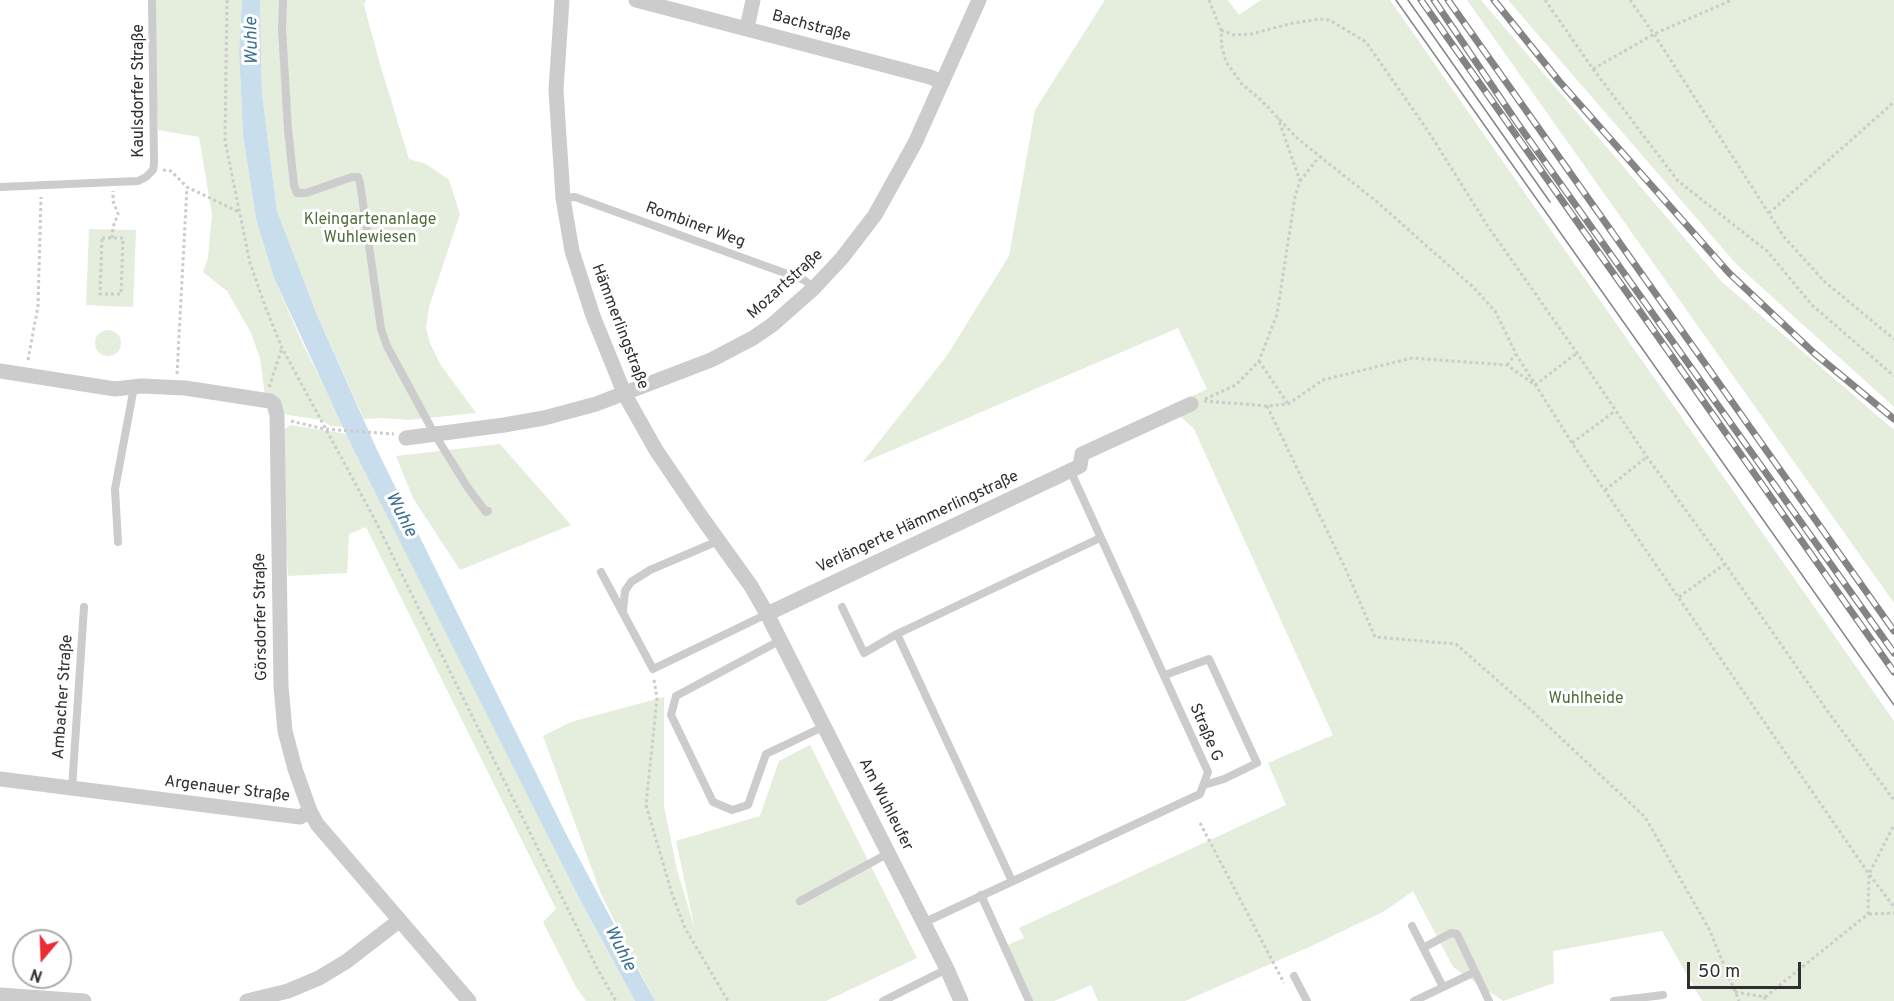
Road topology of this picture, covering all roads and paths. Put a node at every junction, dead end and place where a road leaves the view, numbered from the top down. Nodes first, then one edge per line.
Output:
1 (152, 0) edge
2 (227, 0) edge
3 (283, 0) edge
4 (562, 0) edge
5 (636, 0) edge
6 (753, 0) edge
7 (979, 0) edge
8 (1209, 0) edge
9 (1545, 0) edge
10 (1630, 0) edge
11 (1732, 0) edge
12 (747, 28) junction
13 (1221, 30) junction
14 (1654, 34) junction
15 (1593, 69) junction
16 (942, 82) junction
17 (1894, 102) edge
18 (1277, 116) junction
19 (1319, 157) junction
20 (153, 170) junction
21 (1300, 181) junction
22 (113, 183) junction
23 (41, 185) junction
24 (0, 187) edge
25 (187, 187) junction
26 (563, 198) junction
27 (239, 212) junction
28 (1768, 213) junction
29 (112, 238) junction
30 (814, 288) junction
31 (1894, 339) edge
32 (282, 348) junction
33 (1577, 353) junction
34 (1516, 354) junction
35 (1259, 361) junction
36 (27, 365) dead end
37 (1507, 366) junction
38 (0, 371) edge
39 (1894, 376) edge
40 (1534, 385) junction
41 (134, 387) junction
42 (175, 389) junction
43 (625, 395) junction
44 (265, 400) junction
45 (1191, 404) dead end
46 (1288, 404) junction
47 (1267, 406) junction
48 (1615, 411) junction
49 (277, 419) junction
50 (324, 429) junction
51 (379, 433) dead end
52 (435, 435) junction
53 (406, 438) dead end
54 (1572, 443) junction
55 (1647, 457) junction
56 (1070, 470) junction
57 (1605, 490) junction
58 (488, 511) dead end
59 (1100, 538) junction
60 (718, 541) junction
61 (118, 542) dead end
62 (1725, 564) junction
63 (602, 572) dead end
64 (1679, 597) junction
65 (84, 607) dead end
66 (842, 607) dead end
67 (622, 612) junction
68 (770, 619) junction
69 (897, 634) junction
70 (781, 640) junction
71 (653, 669) junction
72 (1165, 675) junction
73 (825, 726) junction
74 (0, 778) edge
75 (1204, 785) junction
76 (72, 789) junction
77 (1894, 800) edge
78 (310, 811) junction
79 (1200, 823) dead end
80 (1894, 825) edge
81 (889, 852) junction
82 (1869, 874) junction
83 (1012, 881) junction
84 (981, 895) junction
85 (800, 901) dead end
86 (1894, 907) edge
87 (1894, 913) edge
88 (1868, 914) junction
89 (400, 920) junction
90 (923, 924) junction
91 (1412, 926) dead end
92 (1423, 948) junction
93 (947, 969) junction
94 (1475, 972) junction
95 (1294, 976) dead end
96 (1443, 987) junction
97 (1287, 991) dead end
98 (1735, 992) junction
99 (0, 995) edge
100 (1663, 995) dead end
101 (1764, 999) edge
102 (81, 1001) edge
103 (247, 1001) edge
104 (469, 1001) edge
105 (616, 1001) edge
106 (728, 1001) edge
107 (883, 1001) edge
108 (961, 1001) edge
109 (1029, 1001) edge
110 (1307, 1001) edge
111 (1414, 1001) edge
112 (1489, 1001) edge
113 (1614, 1001) edge
114 (1739, 1001) edge

1 - 20 lane, Kaulsdorfer Straße
2 - 27 path
3 - 52 lane
4 - 26 street, Hämmerlingstraße
5 - 12 street, Bachstraße
6 - 12 street
7 - 16 street, Mozartstraße
8 - 13 path
9 - 15 path
10 - 14 path
11 - 14 path
12 - 16 street, Bachstraße
13 - 18 path
13 - 33 path
14 - 15 path
14 - 28 path
15 - 39 path
16 - 30 street, Mozartstraße
17 - 28 path
18 - 19 path
18 - 21 path
19 - 21 path
19 - 34 path
20 - 22 lane, Kaulsdorfer Straße
20 - 25 path
21 - 35 path
22 - 23 lane, Kaulsdorfer Straße
22 - 29 path
23 - 24 lane, Kaulsdorfer Straße
23 - 36 path
25 - 27 path
25 - 42 path
26 - 30 lane, Rombiner Weg
26 - 43 street, Hämmerlingstraße
27 - 32 path
28 - 31 path
29 - 29 path
30 - 43 street, Mozartstraße
32 - 44 path
32 - 50 path
33 - 40 path
33 - 48 path
34 - 37 path
34 - 40 path
35 - 46 path
35 - 47 path
37 - 40 path
37 - 46 path
38 - 41 street
40 - 54 path
41 - 42 street
41 - 61 lane
42 - 44 street
43 - 52 street, Mozartstraße
43 - 60 street, Hämmerlingstraße
44 - 49 street
45 - 56 street, Verlängerte Hämmerlingstraße
46 - 47 path
47 - 98 path
48 - 54 path
48 - 55 path
49 - 50 path
49 - 78 street, Görsdorfer Straße
50 - 51 path
50 - 105 path
52 - 53 street, Mozartstraße
52 - 58 lane
54 - 57 path
55 - 57 path
55 - 62 path
56 - 59 lane, Straße G
56 - 68 street, Verlängerte Hämmerlingstraße
57 - 64 path
59 - 69 lane
59 - 72 lane, Straße G
60 - 67 lane
60 - 68 street, Hämmerlingstraße
62 - 64 path
62 - 77 path
63 - 67 lane
64 - 82 path
65 - 76 lane, Ambacher Straße
66 - 69 lane
67 - 71 lane
68 - 70 street, Am Wuhleufer
68 - 71 lane, Verlängerte Hämmerlingstraße
69 - 83 lane
70 - 73 street, Am Wuhleufer
70 - 73 lane
71 - 106 path
72 - 75 lane, Straße G
72 - 75 lane
73 - 81 street, Am Wuhleufer
74 - 76 street, Argenauer Straße
75 - 83 lane, Straße G
76 - 78 street, Argenauer Straße
78 - 89 street, Argenauer Straße
79 - 97 path
80 - 82 path
81 - 85 lane
81 - 90 street, Am Wuhleufer
82 - 86 path
82 - 88 path
83 - 84 lane, Straße G
84 - 90 lane, Straße G
84 - 109 lane
87 - 88 path
88 - 101 path
89 - 103 street
89 - 104 street, Argenauer Straße
90 - 93 street, Am Wuhleufer
91 - 92 lane
92 - 94 lane
92 - 96 lane
93 - 107 lane
93 - 108 street, Am Wuhleufer
94 - 96 lane
94 - 112 lane
95 - 110 lane
96 - 111 lane
98 - 101 path
98 - 114 path
99 - 102 street
100 - 113 lane

